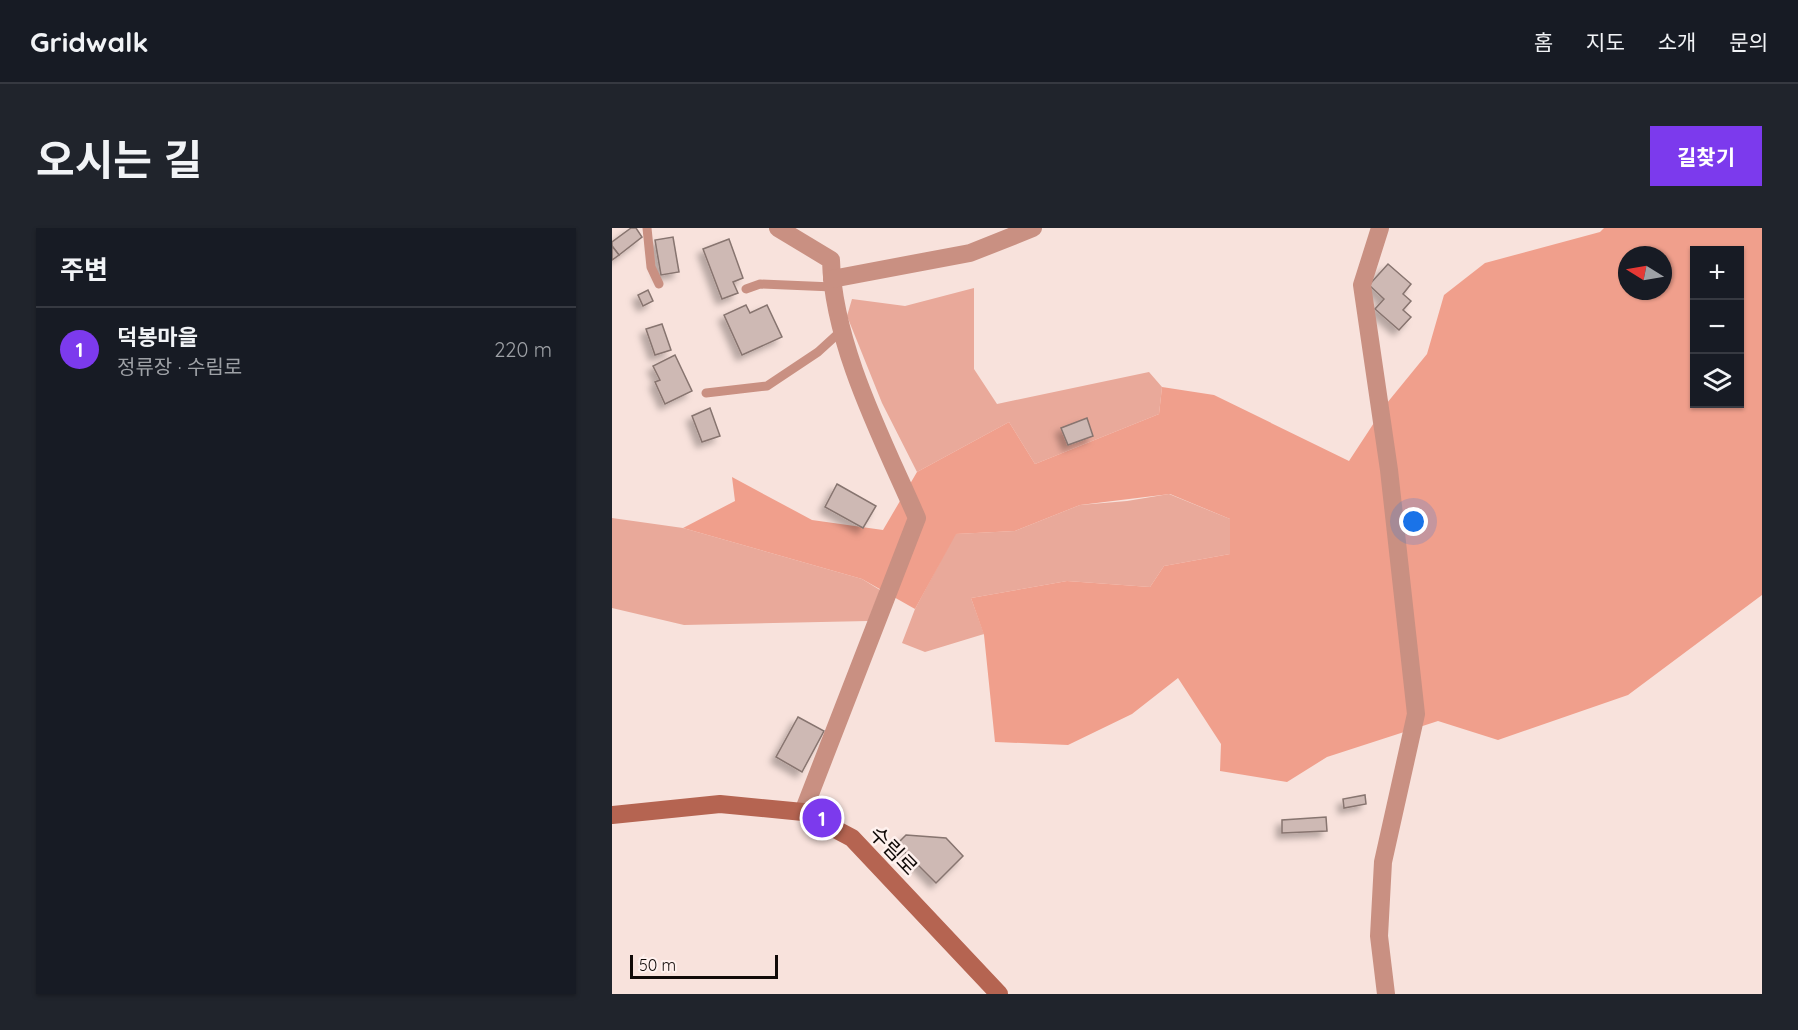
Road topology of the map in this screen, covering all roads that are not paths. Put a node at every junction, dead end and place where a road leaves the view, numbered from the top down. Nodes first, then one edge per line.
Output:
1 (647, 228) edge
2 (778, 228) edge
3 (1033, 228) edge
4 (1380, 228) edge
5 (833, 283) junction
6 (659, 284) dead end
7 (746, 289) dead end
8 (841, 332) junction
9 (706, 393) dead end
10 (803, 812) junction
11 (612, 815) edge
12 (999, 994) edge
13 (1386, 994) edge

1 - 6 lane
2 - 5 street
3 - 5 street
4 - 13 street
5 - 7 lane
5 - 8 street
8 - 9 lane
8 - 10 street
10 - 11 main road, 수림로
10 - 12 main road, 수림로

